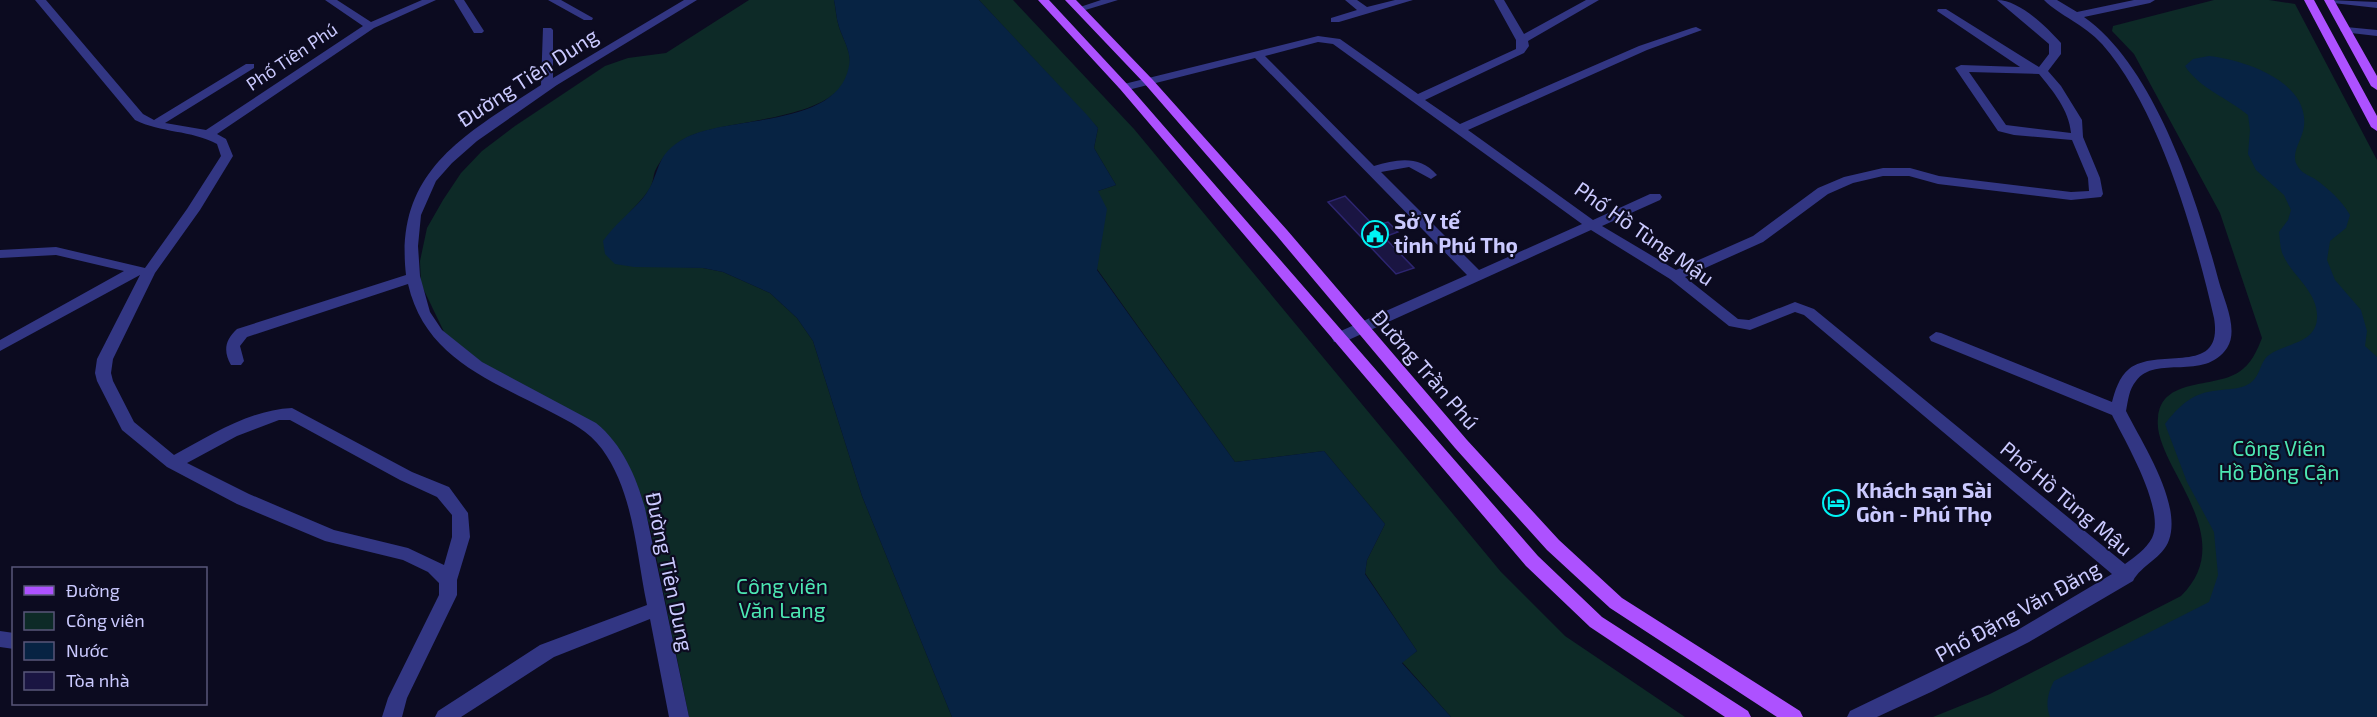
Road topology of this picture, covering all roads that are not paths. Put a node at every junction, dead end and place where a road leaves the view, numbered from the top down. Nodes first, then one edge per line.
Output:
1 (40, 0) edge
2 (330, 0) edge
3 (430, 0) edge
4 (459, 0) edge
5 (553, 0) edge
6 (1043, 0) edge
7 (1113, 0) edge
8 (1350, 0) edge
9 (1408, 0) edge
10 (1499, 0) edge
11 (1593, 0) edge
12 (2002, 0) edge
13 (2049, 0) edge
14 (2309, 0) edge
15 (2331, 0) edge
16 (684, 1) edge
17 (2141, 1) edge
18 (1075, 4) edge
19 (2377, 5) edge
20 (1365, 10) junction
21 (1942, 11) dead end
22 (2077, 15) junction
23 (588, 18) dead end
24 (1335, 20) dead end
25 (370, 26) junction
26 (478, 30) dead end
27 (548, 30) dead end
28 (1696, 30) dead end
29 (2346, 30) junction
30 (2377, 33) edge
31 (1522, 40) junction
32 (1257, 54) junction
33 (250, 66) dead end
34 (2037, 70) junction
35 (1148, 81) junction
36 (2377, 86) edge
37 (547, 87) junction
38 (1124, 87) junction
39 (1417, 99) junction
40 (154, 125) junction
41 (2377, 127) edge
42 (1460, 129) junction
43 (2077, 137) junction
44 (215, 138) junction
45 (1373, 170) junction
46 (1431, 175) dead end
47 (1655, 197) dead end
48 (1592, 225) junction
49 (0, 254) edge
50 (143, 271) junction
51 (1476, 276) junction
52 (1675, 276) junction
53 (413, 278) junction
54 (1361, 328) junction
55 (1936, 337) dead end
56 (1339, 338) junction
57 (0, 346) edge
58 (236, 361) dead end
59 (2118, 411) junction
60 (173, 463) junction
61 (2127, 576) junction
62 (448, 580) junction
63 (1592, 582) junction
64 (1569, 597) junction
65 (657, 609) junction
66 (392, 717) edge
67 (445, 717) edge
68 (679, 717) edge
69 (1741, 717) edge
70 (1793, 717) edge
71 (1857, 717) edge

1 - 40 street
2 - 25 street
3 - 25 street, Phố Tiên Phú
4 - 26 street
5 - 23 street
6 - 38 main road
7 - 18 street
8 - 20 street
9 - 20 street
10 - 31 street
11 - 31 street
12 - 34 street
13 - 22 street
14 - 41 main road
15 - 19 street
15 - 29 main road
16 - 37 street, Đường Tiên Dung
17 - 22 street
18 - 35 main road, Đường Trần Phú
20 - 24 street
21 - 34 street
22 - 59 street
25 - 44 street, Phố Tiên Phú
27 - 37 street
28 - 42 street
29 - 30 street
29 - 36 main road
31 - 39 street
32 - 35 street, Phố Hồ Tùng Mậu
32 - 39 street, Phố Hồ Tùng Mậu
32 - 45 street
33 - 40 street
34 - 43 street
34 - 43 street
35 - 38 street, Phố Hồ Tùng Mậu
35 - 54 main road, Đường Trần Phú
37 - 53 street, Đường Tiên Dung
38 - 56 main road
39 - 42 street, Phố Hồ Tùng Mậu
40 - 44 street
42 - 48 street, Phố Hồ Tùng Mậu
43 - 52 street
44 - 50 street
45 - 46 street
45 - 51 street
47 - 48 street
48 - 51 street
48 - 52 street, Phố Hồ Tùng Mậu
49 - 50 street
50 - 57 street
50 - 60 street
51 - 54 street
52 - 61 street, Phố Hồ Tùng Mậu
53 - 58 street
53 - 65 street, Đường Tiên Dung
54 - 56 street
54 - 63 main road, Đường Trần Phú
55 - 59 street
56 - 64 main road
59 - 61 street, Phố Đặng Văn Đăng
60 - 62 street
60 - 62 street
61 - 71 street, Phố Đặng Văn Đăng
62 - 66 street
63 - 64 main road
63 - 70 main road, Đường Trần Phú
64 - 69 main road
65 - 67 street
65 - 68 street, Đường Tiên Dung

